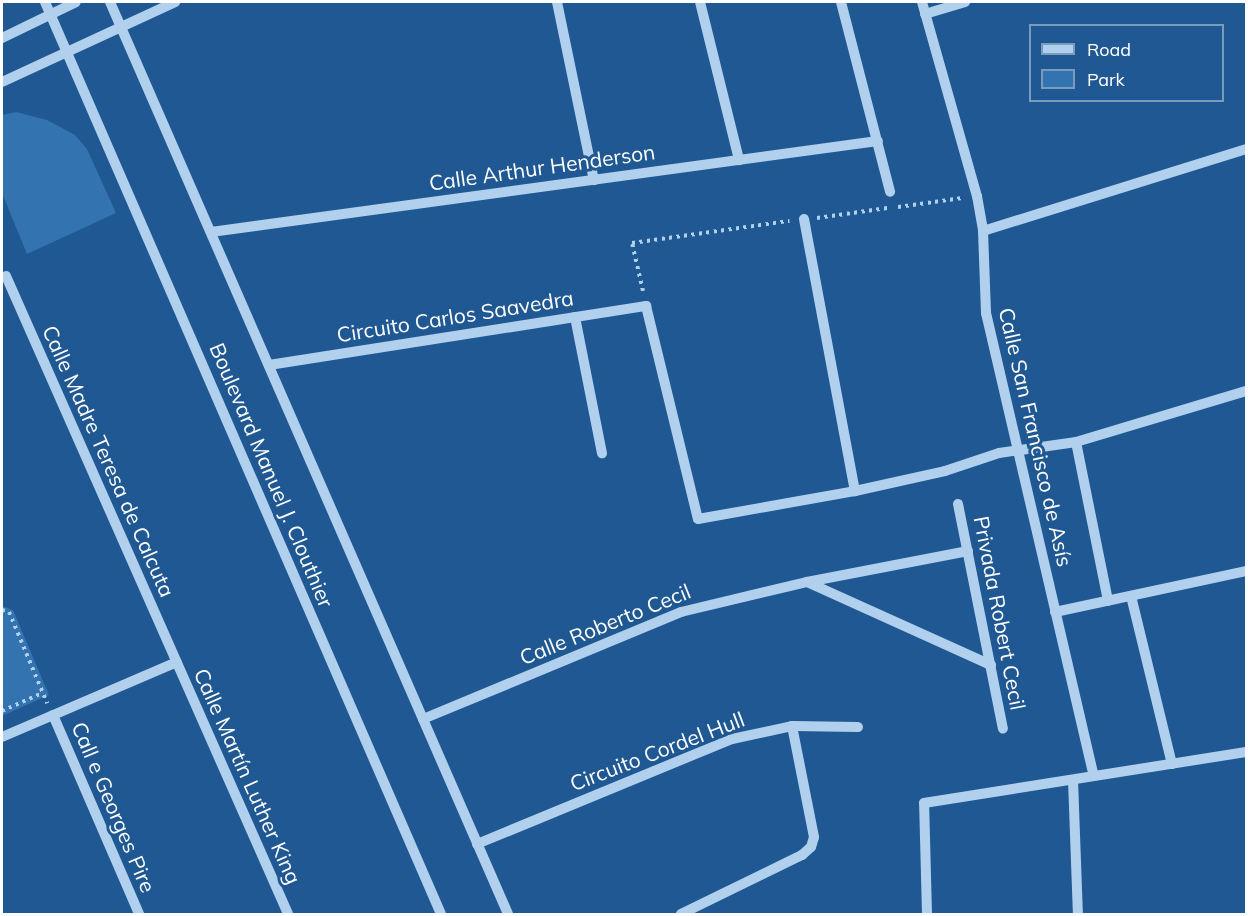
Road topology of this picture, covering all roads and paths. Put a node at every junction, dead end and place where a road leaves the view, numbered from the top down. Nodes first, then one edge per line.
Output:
1 (45, 2) edge
2 (76, 2) edge
3 (110, 2) edge
4 (175, 2) edge
5 (557, 2) edge
6 (700, 2) edge
7 (841, 2) edge
8 (922, 2) edge
9 (964, 2) edge
10 (50, 14) junction
11 (925, 14) junction
12 (121, 26) junction
13 (2, 38) edge
14 (67, 51) junction
15 (2, 82) edge
16 (878, 141) junction
17 (1246, 149) edge
18 (739, 160) junction
19 (594, 180) junction
20 (890, 192) dead end
21 (804, 219) dead end
22 (983, 231) junction
23 (211, 232) junction
24 (632, 243) dead end
25 (6, 276) dead end
26 (646, 306) junction
27 (575, 317) junction
28 (269, 364) junction
29 (1246, 391) edge
30 (1076, 442) junction
31 (602, 453) dead end
32 (1018, 453) junction
33 (855, 491) junction
34 (958, 504) dead end
35 (968, 551) junction
36 (1246, 571) edge
37 (807, 582) junction
38 (1131, 596) junction
39 (1108, 601) junction
40 (2, 610) edge
41 (1055, 612) junction
42 (177, 662) junction
43 (991, 665) junction
44 (2, 711) edge
45 (53, 715) junction
46 (423, 719) junction
47 (792, 726) junction
48 (858, 727) dead end
49 (1003, 729) dead end
50 (2, 737) edge
51 (1246, 752) edge
52 (1172, 764) junction
53 (1094, 776) junction
54 (1072, 780) junction
55 (477, 844) junction
56 (139, 915) edge
57 (288, 915) edge
58 (441, 915) edge
59 (508, 915) edge
60 (681, 915) edge
61 (927, 915) edge
62 (1078, 915) edge

1 - 10 street, Boulevard Manuel J. Clouthier
2 - 10 street
3 - 12 street
4 - 12 street
5 - 19 street
6 - 18 street
7 - 16 street
8 - 11 street, Calle San Francisco de Asís
9 - 11 street
10 - 13 street
10 - 14 street, Boulevard Manuel J. Clouthier
11 - 22 street, Calle San Francisco de Asís
12 - 14 street
12 - 23 street
14 - 15 street
14 - 58 street, Boulevard Manuel J. Clouthier
16 - 18 street, Calle Arthur Henderson
16 - 20 street
17 - 22 street
18 - 19 street, Calle Arthur Henderson
19 - 23 street, Calle Arthur Henderson
21 - 33 street
22 - 32 street, Calle San Francisco de Asís
23 - 28 street
24 - 26 path
25 - 42 street, Calle Madre Teresa de Calcuta
26 - 27 street, Circuito Carlos Saavedra
26 - 33 street
27 - 28 street, Circuito Carlos Saavedra
27 - 31 street
28 - 46 street
29 - 30 street
30 - 32 street
30 - 39 street
32 - 33 street
32 - 41 street, Calle San Francisco de Asís
34 - 35 street, Privada Robert Cecil
35 - 37 street, Calle Roberto Cecil
35 - 43 street, Privada Robert Cecil
36 - 38 street
37 - 43 street
37 - 46 street, Calle Roberto Cecil
38 - 39 street
38 - 52 street
39 - 41 street
40 - 44 path
41 - 53 street, Calle San Francisco de Asís
42 - 45 street, Calle Martín Luther King
42 - 57 street, Calle Martín Luther King
43 - 49 street, Privada Robert Cecil
45 - 50 street, Calle Martín Luther King
45 - 56 street, Call e Georges Pire
46 - 55 street
47 - 48 street, Circuito Cordel Hull
47 - 55 street, Circuito Cordel Hull
47 - 60 street
51 - 52 street
52 - 53 street
53 - 54 street
54 - 61 street
54 - 62 street
55 - 59 street

